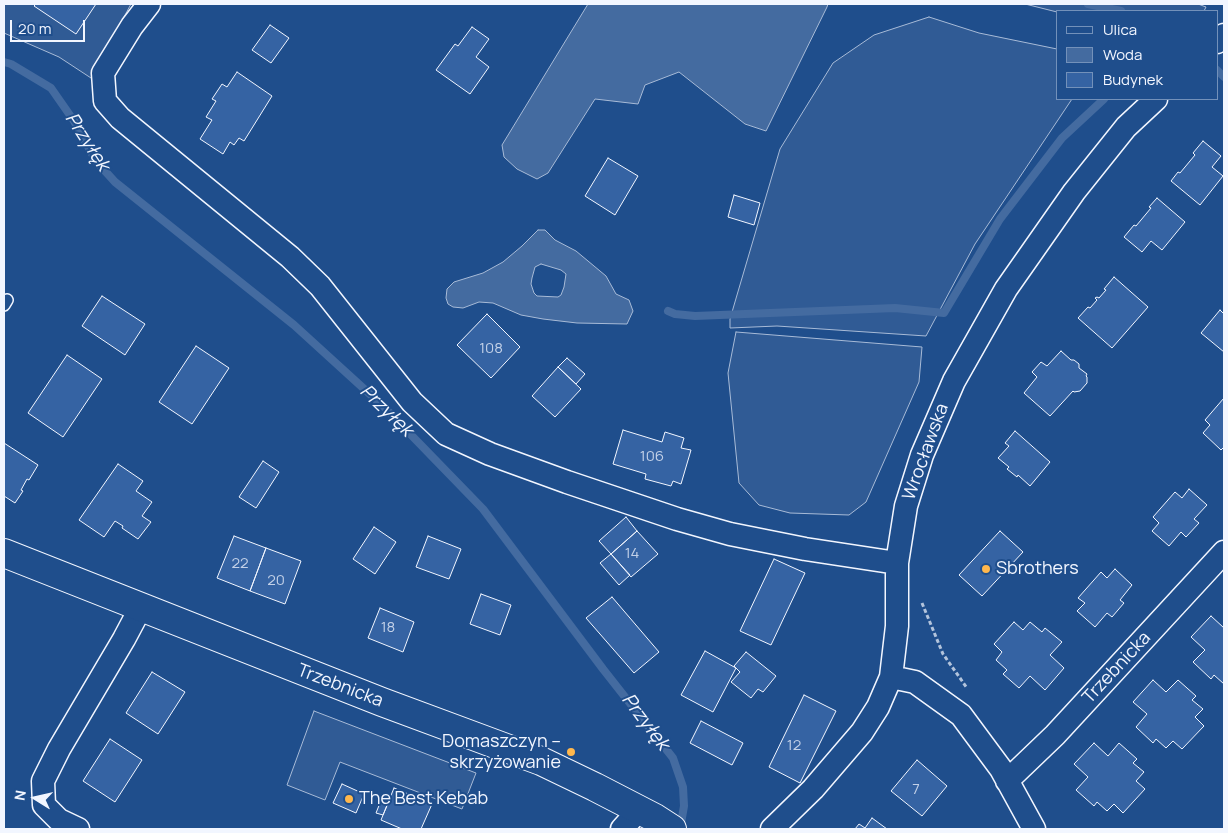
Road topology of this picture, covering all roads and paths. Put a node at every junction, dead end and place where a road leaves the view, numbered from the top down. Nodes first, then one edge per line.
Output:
1 (148, 4) edge
2 (1155, 100) edge
3 (1224, 552) edge
4 (4, 554) edge
5 (897, 563) junction
6 (921, 600) dead end
7 (141, 607) junction
8 (891, 676) junction
9 (971, 694) dead end
10 (1007, 780) junction
11 (647, 822) edge
12 (78, 829) edge
13 (772, 829) edge
14 (1034, 829) edge

1 - 5 street
2 - 5 street, Wrocławska
3 - 10 street, Trzebnicka
4 - 7 street, Trzebnicka
5 - 8 street, Wrocławska
6 - 9 path
7 - 11 street, Trzebnicka
7 - 12 street
8 - 10 street
8 - 13 street, Wrocławska
10 - 14 street

